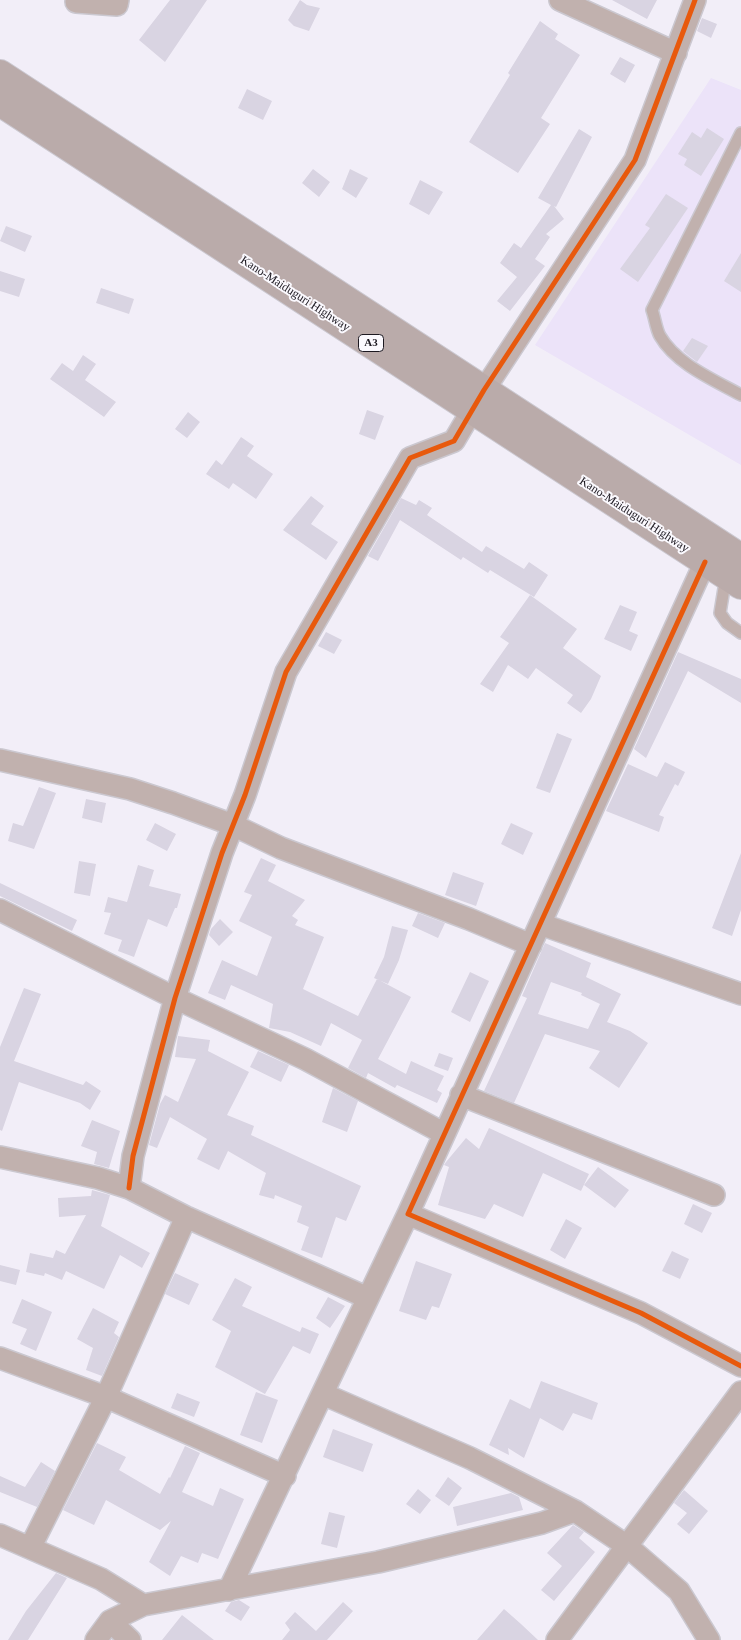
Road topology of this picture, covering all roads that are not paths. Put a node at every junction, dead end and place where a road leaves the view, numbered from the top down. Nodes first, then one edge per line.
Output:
1 (118, 0) edge
2 (560, 0) edge
3 (695, 0) edge
4 (76, 2) dead end
5 (676, 53) junction
6 (0, 74) edge
7 (0, 102) edge
8 (741, 133) edge
9 (741, 396) edge
10 (478, 400) junction
11 (728, 570) edge
12 (741, 633) edge
13 (0, 760) edge
14 (233, 825) junction
15 (0, 910) edge
16 (540, 924) junction
17 (531, 945) junction
18 (741, 994) edge
19 (175, 998) junction
20 (461, 1095) junction
21 (443, 1133) junction
22 (0, 1157) edge
23 (129, 1188) junction
24 (714, 1194) dead end
25 (408, 1214) junction
26 (186, 1217) junction
27 (368, 1298) junction
28 (0, 1358) edge
29 (741, 1366) edge
30 (741, 1392) edge
31 (324, 1394) junction
32 (106, 1397) junction
33 (284, 1476) junction
34 (575, 1512) junction
35 (0, 1535) edge
36 (627, 1546) junction
37 (30, 1548) junction
38 (229, 1590) junction
39 (143, 1605) junction
40 (110, 1621) junction
41 (96, 1640) edge
42 (130, 1640) edge
43 (557, 1640) edge
44 (709, 1640) edge

1 - 4 street
2 - 5 street
3 - 5 street
5 - 10 street
6 - 10 highway, Kano-Maiduguri Highway / A3
7 - 10 highway, Kano-Maiduguri Highway / A3
8 - 9 lane
10 - 11 highway, Kano-Maiduguri Highway / A3
10 - 11 highway, Kano-Maiduguri Highway / A3
10 - 14 street
11 - 12 lane
11 - 16 street
13 - 14 street
14 - 17 street
14 - 19 street
15 - 19 street
16 - 17 street
16 - 18 street
17 - 20 street
19 - 21 street
19 - 23 street
20 - 21 street
20 - 24 street
21 - 25 street
22 - 23 street
23 - 26 street
25 - 27 street
25 - 29 street
26 - 27 street
26 - 32 street
27 - 31 street
28 - 32 street
30 - 36 street
31 - 33 street
31 - 34 street
32 - 33 street
32 - 37 street
33 - 38 street
34 - 36 street
34 - 38 street
35 - 37 street
36 - 43 street
36 - 44 street
37 - 39 street
38 - 39 street
39 - 40 street
40 - 41 street
40 - 42 street

